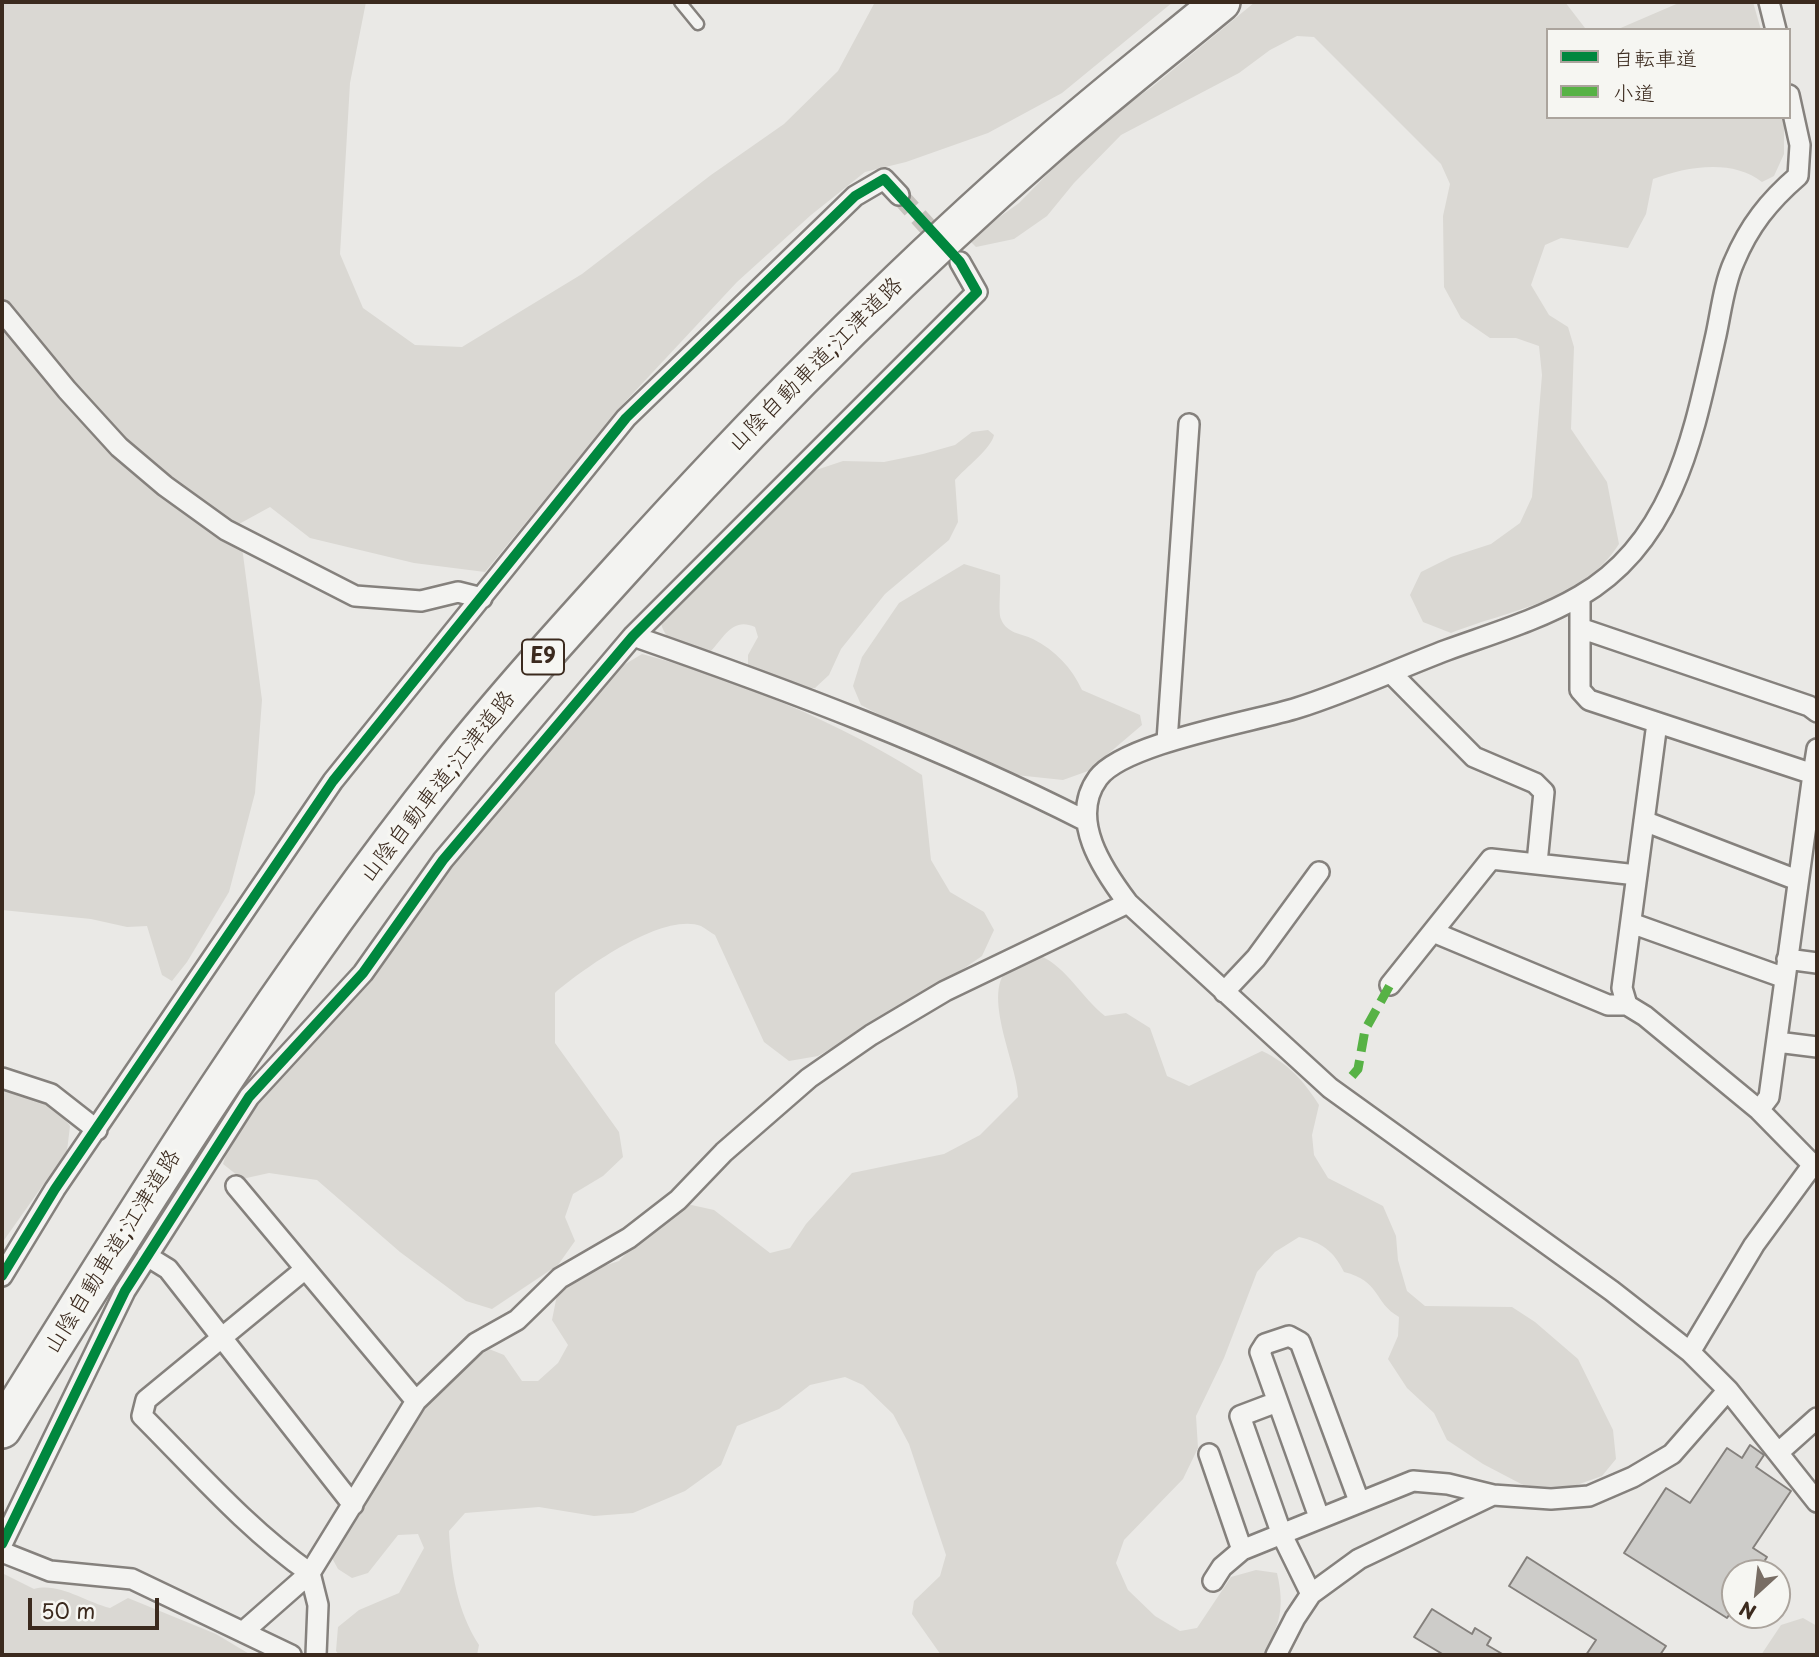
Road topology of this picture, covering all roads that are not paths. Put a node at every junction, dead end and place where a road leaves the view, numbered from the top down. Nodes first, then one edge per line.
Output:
1 (680, 2) edge
2 (1221, 2) edge
3 (1769, 2) edge
4 (698, 24) dead end
5 (1776, 28) edge
6 (1791, 104) edge
7 (899, 194) tunnel mouth
8 (960, 262) tunnel mouth
9 (2, 311) edge
10 (1189, 424) dead end
11 (1580, 596) junction
12 (482, 598) junction
13 (1580, 628) junction
14 (633, 636) junction
15 (1391, 673) junction
16 (1817, 712) edge
17 (1657, 723) junction
18 (1167, 741) junction
19 (1817, 749) edge
20 (1813, 774) junction
21 (1086, 821) junction
22 (1644, 821) junction
23 (1537, 863) junction
24 (1319, 872) dead end
25 (1637, 875) junction
26 (1797, 880) junction
27 (1128, 903) junction
28 (1631, 923) junction
29 (1433, 932) junction
30 (1817, 963) edge
31 (1786, 968) junction
32 (1390, 985) dead end
33 (1224, 992) junction
34 (1627, 1005) junction
35 (1777, 1042) junction
36 (1817, 1047) edge
37 (2, 1077) edge
38 (1759, 1110) junction
39 (97, 1130) junction
40 (1815, 1166) edge
41 (236, 1186) dead end
42 (147, 1255) junction
43 (304, 1270) junction
44 (2, 1276) edge
45 (222, 1338) junction
46 (1690, 1352) junction
47 (1728, 1390) junction
48 (416, 1401) junction
49 (1278, 1402) junction
50 (1817, 1418) edge
51 (2, 1429) edge
52 (1779, 1452) junction
53 (1209, 1454) dead end
54 (1493, 1495) junction
55 (1359, 1501) junction
56 (1817, 1502) edge
57 (353, 1505) junction
58 (1320, 1517) junction
59 (1282, 1535) junction
60 (2, 1544) edge
61 (1242, 1549) junction
62 (2, 1552) edge
63 (310, 1573) junction
64 (1213, 1581) dead end
65 (1311, 1594) junction
66 (244, 1631) junction
67 (290, 1655) edge
68 (316, 1655) edge
69 (1276, 1655) edge

1 - 4 lane
2 - 51 highway, 山陰自動車道;江津道路 / E9
3 - 5 street
6 - 11 street
7 - 12 street
8 - 14 street
9 - 12 street
10 - 18 street
11 - 13 street
11 - 15 street
12 - 39 street
13 - 16 street
13 - 17 street
14 - 21 street
14 - 42 street
15 - 18 street
15 - 23 street
17 - 20 street
17 - 22 street
18 - 21 street
19 - 20 street
20 - 26 street
21 - 27 street
22 - 25 street
22 - 26 street
23 - 25 street
23 - 29 street
24 - 33 street
25 - 28 street
26 - 31 street
27 - 33 street
27 - 48 street
28 - 31 street
28 - 34 street
29 - 32 street
29 - 34 street
30 - 31 street
31 - 35 street
33 - 46 street
34 - 38 street
35 - 36 street
35 - 38 street
37 - 39 street
38 - 40 street
39 - 44 street
40 - 46 street
41 - 43 street
42 - 45 street
42 - 60 street
43 - 45 street
43 - 48 street
45 - 57 street
45 - 63 street
46 - 47 street
47 - 52 street
47 - 54 street
48 - 57 street
49 - 55 street
49 - 58 street
49 - 59 street
50 - 52 street
52 - 56 street
53 - 61 street
54 - 55 street
54 - 65 street
55 - 58 street
57 - 63 street
58 - 59 street
59 - 61 street
59 - 65 street
61 - 64 street
62 - 66 street
63 - 66 street
63 - 68 street
65 - 69 street
66 - 67 street

